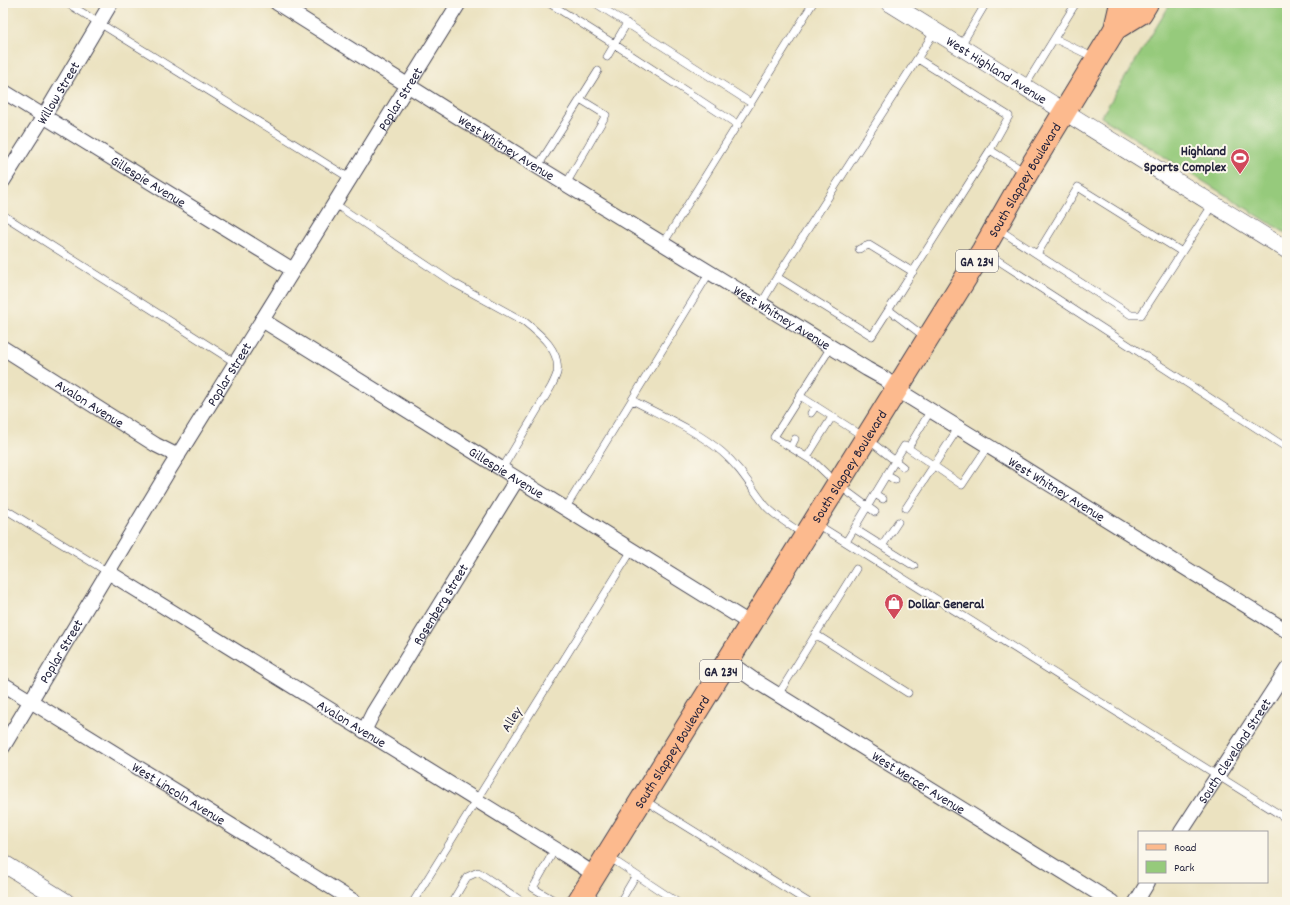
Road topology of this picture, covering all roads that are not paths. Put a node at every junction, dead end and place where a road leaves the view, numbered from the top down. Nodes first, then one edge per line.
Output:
1 (67, 3) edge
2 (112, 3) edge
3 (277, 3) edge
4 (460, 3) edge
5 (549, 3) edge
6 (595, 3) edge
7 (814, 3) edge
8 (890, 3) edge
9 (986, 3) edge
10 (1076, 3) edge
11 (1121, 3) edge
12 (1148, 3) edge
13 (99, 23) junction
14 (627, 23) junction
15 (1115, 29) junction
16 (935, 31) junction
17 (1055, 39) junction
18 (614, 44) junction
19 (960, 47) junction
20 (607, 57) dead end
21 (918, 59) junction
22 (1097, 59) junction
23 (598, 71) dead end
24 (409, 85) junction
25 (1024, 88) junction
26 (3, 91) edge
27 (580, 99) junction
28 (751, 103) junction
29 (1064, 112) junction
30 (44, 116) junction
31 (738, 124) junction
32 (990, 150) junction
33 (538, 166) junction
34 (1027, 173) junction
35 (351, 179) junction
36 (3, 181) edge
37 (566, 184) junction
38 (335, 204) junction
39 (1213, 204) junction
40 (3, 215) edge
41 (996, 228) junction
42 (663, 244) junction
43 (860, 249) dead end
44 (983, 250) junction
45 (1287, 250) edge
46 (1182, 252) junction
47 (1037, 254) junction
48 (293, 270) junction
49 (710, 272) junction
50 (913, 272) junction
51 (777, 277) junction
52 (760, 304) junction
53 (889, 310) junction
54 (262, 320) junction
55 (928, 339) junction
56 (831, 347) junction
57 (3, 348) edge
58 (236, 363) junction
59 (896, 389) junction
60 (800, 396) junction
61 (632, 400) junction
62 (816, 406) junction
63 (930, 410) junction
64 (811, 413) dead end
65 (832, 417) junction
66 (959, 427) junction
67 (866, 438) junction
68 (795, 439) dead end
69 (988, 446) junction
70 (791, 447) junction
71 (908, 448) junction
72 (1287, 448) edge
73 (178, 456) junction
74 (806, 457) junction
75 (894, 462) junction
76 (934, 466) junction
77 (903, 467) dead end
78 (502, 469) junction
79 (886, 475) junction
80 (918, 477) dead end
81 (517, 479) junction
82 (895, 480) dead end
83 (924, 481) junction
84 (837, 484) junction
85 (875, 494) junction
86 (883, 499) dead end
87 (868, 507) junction
88 (3, 508) edge
89 (565, 508) junction
90 (906, 508) dead end
91 (875, 512) dead end
92 (894, 522) dead end
93 (810, 529) junction
94 (854, 529) junction
95 (846, 542) junction
96 (882, 546) junction
97 (632, 550) junction
98 (914, 566) dead end
99 (856, 569) dead end
100 (108, 572) junction
101 (751, 624) junction
102 (1287, 631) edge
103 (816, 634) junction
104 (727, 661) junction
105 (1287, 669) edge
106 (3, 684) edge
107 (908, 693) dead end
108 (778, 695) junction
109 (30, 701) junction
110 (364, 731) junction
111 (3, 747) edge
112 (1218, 775) junction
113 (642, 799) junction
114 (476, 800) junction
115 (1287, 819) edge
116 (1182, 831) edge
117 (555, 849) junction
118 (607, 856) junction
119 (3, 863) edge
120 (636, 875) junction
121 (1147, 883) edge
122 (590, 893) edge
123 (512, 895) junction
124 (521, 901) edge
125 (66, 902) edge
126 (355, 902) edge
127 (413, 902) edge
128 (452, 902) edge
129 (508, 902) edge
130 (557, 902) edge
131 (620, 902) edge
132 (677, 902) edge
133 (808, 902) edge
134 (1112, 902) edge
135 (1136, 902) edge

1 - 13 lane
2 - 13 street, Willow Street
3 - 24 street, West Whitney Avenue
4 - 24 street, Poplar Street
5 - 18 lane
6 - 14 lane
7 - 28 lane
8 - 16 street, West Highland Avenue
9 - 19 lane
10 - 17 lane
11 - 15 main road, South Slappey Boulevard / GA 234
12 - 15 main road, South Slappey Boulevard / GA 234
13 - 30 street, Willow Street
13 - 35 lane
14 - 18 lane
14 - 28 lane
15 - 22 main road, South Slappey Boulevard / GA 234
16 - 19 street, West Highland Avenue
16 - 21 lane
17 - 22 lane
17 - 25 lane
18 - 20 lane
18 - 31 lane
19 - 25 street, West Highland Avenue
21 - 32 lane
21 - 51 lane
22 - 29 main road, South Slappey Boulevard / GA 234
23 - 27 lane
24 - 33 street, West Whitney Avenue
24 - 35 street, Poplar Street
25 - 29 street, West Highland Avenue
26 - 30 street, Gillespie Avenue
27 - 33 lane
27 - 37 lane
28 - 31 lane
29 - 34 main road, South Slappey Boulevard / GA 234
29 - 39 street, West Highland Avenue
30 - 36 street, Willow Street
30 - 48 street, Gillespie Avenue
31 - 42 lane
32 - 34 lane
32 - 50 lane
33 - 37 street, West Whitney Avenue
34 - 41 main road, South Slappey Boulevard / GA 234
35 - 38 street, Poplar Street
37 - 42 street, West Whitney Avenue
38 - 48 street, Poplar Street
38 - 78 lane
39 - 45 street, West Highland Avenue
39 - 46 lane
40 - 58 lane
41 - 44 main road, South Slappey Boulevard / GA 234
41 - 47 lane
42 - 49 street, West Whitney Avenue
43 - 50 lane
44 - 55 main road, South Slappey Boulevard / GA 234
44 - 72 lane
46 - 47 lane
46 - 47 lane
48 - 54 street, Poplar Street
49 - 52 street, West Whitney Avenue
49 - 61 lane
50 - 53 lane
51 - 52 lane
51 - 53 lane
52 - 56 street, West Whitney Avenue
53 - 55 lane
54 - 58 street, Poplar Street
54 - 78 street, Gillespie Avenue
55 - 59 main road, South Slappey Boulevard / GA 234
56 - 59 street, West Whitney Avenue
56 - 60 lane
57 - 73 street, Avalon Avenue
58 - 73 street, Poplar Street
59 - 63 street, West Whitney Avenue
59 - 67 main road, South Slappey Boulevard / GA 234
60 - 62 lane
60 - 70 lane
61 - 89 lane
61 - 93 lane
62 - 64 lane
62 - 65 lane
63 - 66 street, West Whitney Avenue
63 - 71 lane
65 - 67 lane
65 - 74 lane
66 - 69 street, West Whitney Avenue
66 - 76 lane
67 - 75 lane
67 - 84 main road, South Slappey Boulevard / GA 234
68 - 70 lane
69 - 76 lane
69 - 102 street, West Whitney Avenue
70 - 74 lane
71 - 75 lane
71 - 76 lane
73 - 100 street, Poplar Street
74 - 84 lane
75 - 77 lane
75 - 79 lane
76 - 83 lane
78 - 81 street, Gillespie Avenue
79 - 82 lane
79 - 85 lane
80 - 83 lane
81 - 89 street, Gillespie Avenue
81 - 110 street, Rosenberg Street
83 - 90 lane
84 - 87 lane
84 - 93 main road, South Slappey Boulevard / GA 234
85 - 86 lane
85 - 87 lane
87 - 91 lane
87 - 94 lane
88 - 100 lane
89 - 97 street, Gillespie Avenue
92 - 96 lane
93 - 95 lane
93 - 101 main road, South Slappey Boulevard / GA 234
94 - 95 lane
94 - 96 lane
95 - 112 lane
96 - 98 lane
97 - 101 street, Gillespie Avenue
97 - 114 lane, Alley
99 - 103 lane
100 - 109 street, Poplar Street
100 - 110 street, Avalon Avenue
101 - 104 main road, South Slappey Boulevard / GA 234
103 - 107 lane
103 - 108 lane
104 - 108 street, West Mercer Avenue
104 - 113 main road, South Slappey Boulevard / GA 234
105 - 112 street, South Cleveland Street
106 - 109 street, West Lincoln Avenue
108 - 134 street, West Mercer Avenue
109 - 111 street, Poplar Street
109 - 126 street, West Lincoln Avenue
110 - 114 street, Avalon Avenue
112 - 115 lane
112 - 116 street, South Cleveland Street
113 - 118 main road, South Slappey Boulevard / GA 234
113 - 133 lane
114 - 117 street, Avalon Avenue
114 - 127 lane, Alley
117 - 122 street, Avalon Avenue
117 - 130 lane
118 - 120 lane
118 - 122 main road, South Slappey Boulevard / GA 234
119 - 125 street
120 - 131 lane
120 - 132 lane
121 - 135 street
123 - 124 lane
123 - 128 lane
123 - 129 lane

